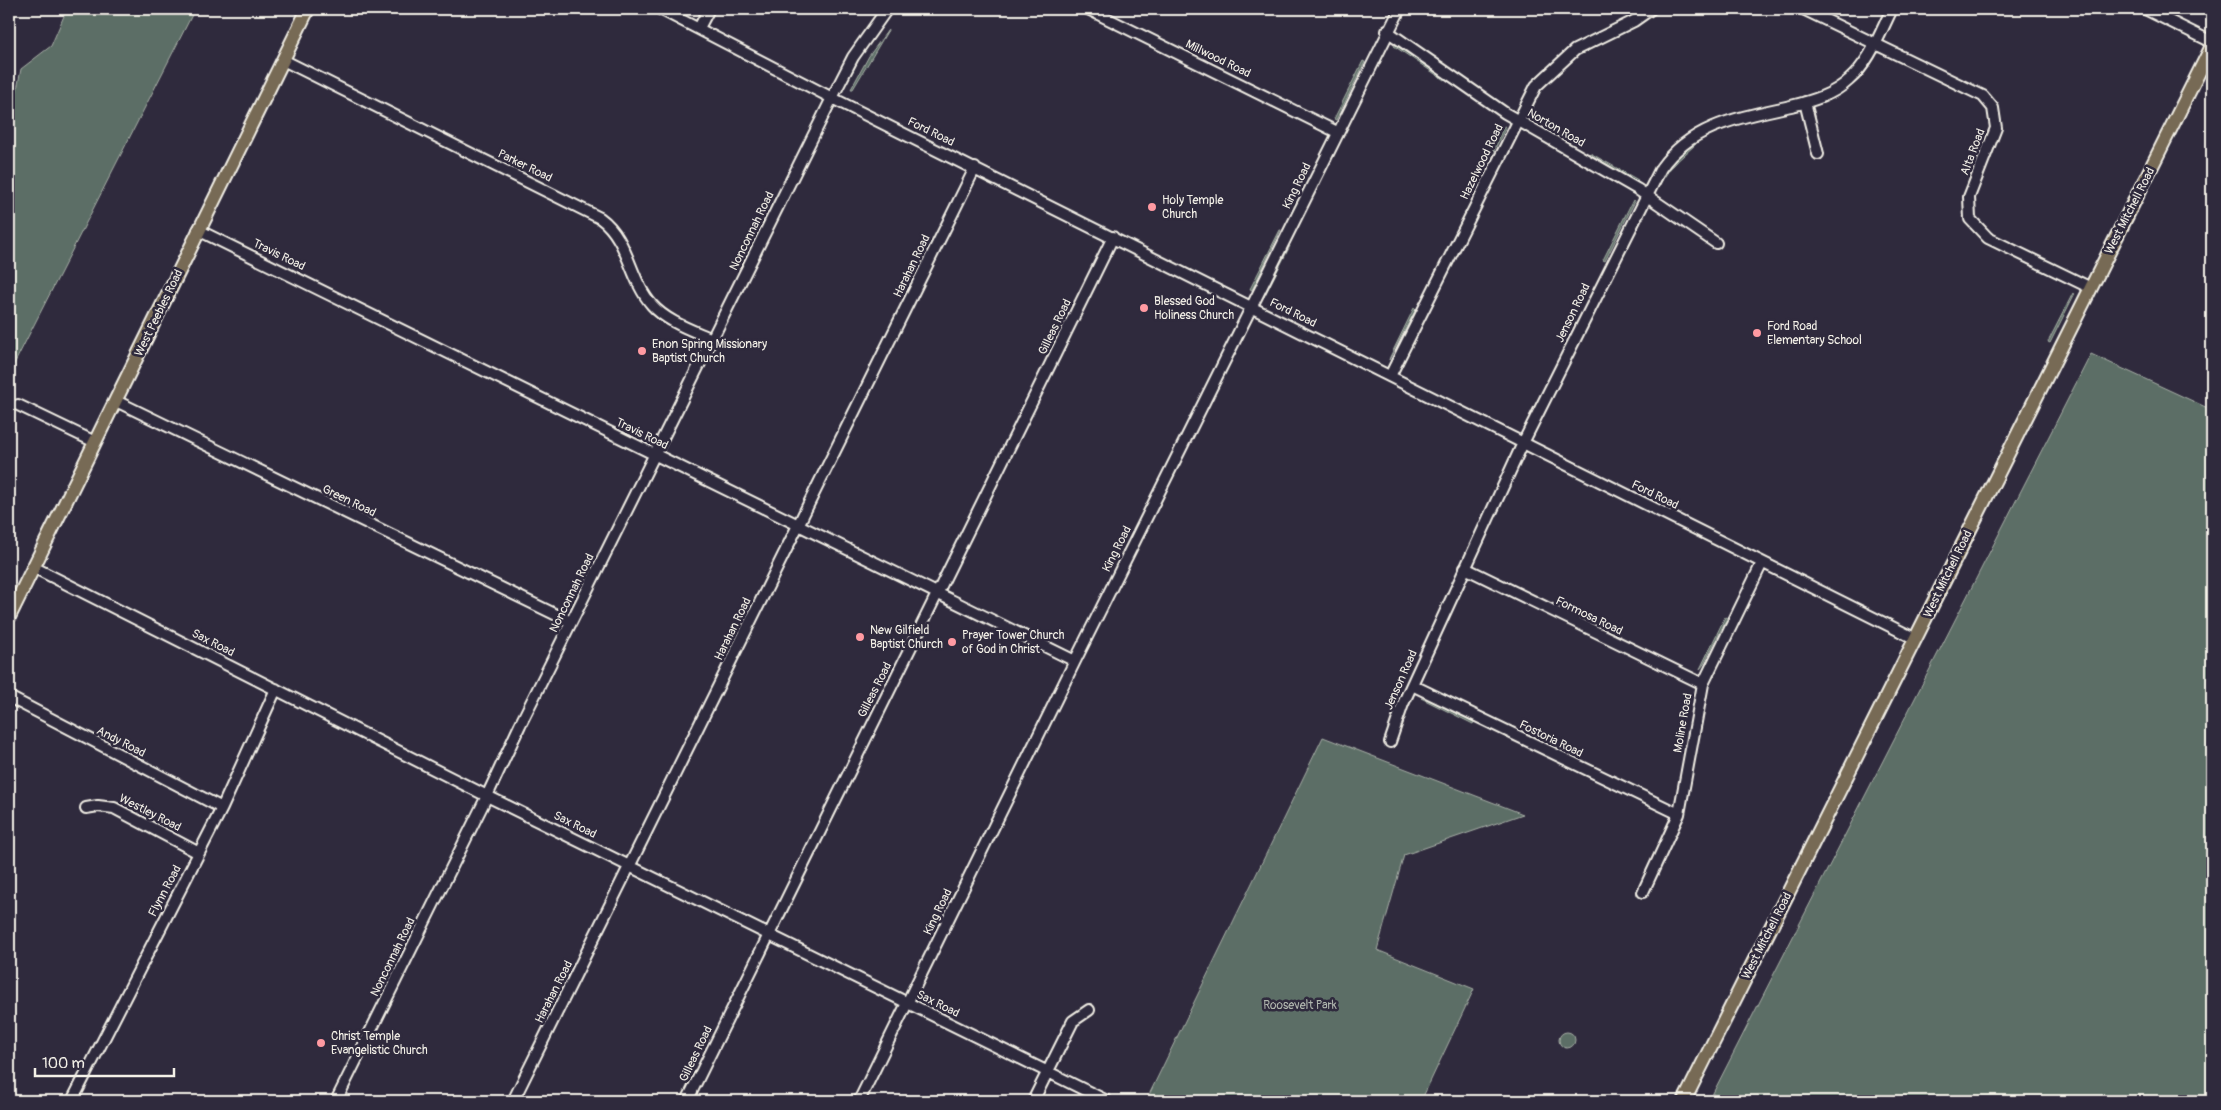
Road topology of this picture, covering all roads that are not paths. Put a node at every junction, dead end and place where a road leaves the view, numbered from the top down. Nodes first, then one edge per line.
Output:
1 (308, 9) edge
2 (660, 9) edge
3 (709, 9) edge
4 (887, 9) edge
5 (1088, 9) edge
6 (1400, 9) edge
7 (1651, 9) edge
8 (1803, 9) edge
9 (1892, 9) edge
10 (2146, 9) edge
11 (699, 28) junction
12 (1387, 31) junction
13 (2212, 42) edge
14 (1874, 44) junction
15 (2212, 46) edge
16 (283, 60) junction
17 (832, 98) junction
18 (1805, 102) junction
19 (1517, 120) junction
20 (1338, 132) junction
21 (1818, 154) dead end
22 (975, 168) junction
23 (1646, 195) junction
24 (198, 230) junction
25 (1113, 237) junction
26 (1716, 243) dead end
27 (2090, 288) junction
28 (1252, 306) junction
29 (712, 339) junction
30 (1390, 376) junction
31 (116, 401) junction
32 (18, 405) dead end
33 (95, 442) junction
34 (1523, 443) junction
35 (655, 454) junction
36 (798, 525) junction
37 (1762, 563) junction
38 (33, 567) junction
39 (1465, 568) junction
40 (938, 593) junction
41 (9, 617) edge
42 (571, 622) junction
43 (1916, 639) junction
44 (1075, 661) junction
45 (1703, 684) junction
46 (1412, 685) junction
47 (276, 689) junction
48 (9, 696) edge
49 (1390, 742) dead end
50 (487, 796) junction
51 (86, 808) dead end
52 (222, 808) junction
53 (1679, 814) junction
54 (200, 853) junction
55 (630, 866) junction
56 (1643, 892) dead end
57 (768, 935) junction
58 (907, 1003) junction
59 (1089, 1010) dead end
60 (1048, 1071) junction
61 (72, 1101) edge
62 (336, 1101) edge
63 (513, 1101) edge
64 (687, 1101) edge
65 (858, 1101) edge
66 (1032, 1101) edge
67 (1107, 1101) edge
68 (1684, 1101) edge

1 - 16 main road, West Peebles Road
2 - 11 street, Ford Road
3 - 11 street
4 - 17 street, Nonconnah Road
5 - 20 street, Millwood Road
6 - 12 street, King Road
7 - 19 street, Hazelwood Road
8 - 14 street, Alta Road
9 - 14 street, Jenson Road
10 - 13 street
11 - 17 street, Ford Road
12 - 19 street, Norton Road
12 - 20 street, King Road
14 - 18 street, Jenson Road
14 - 27 street, Alta Road
15 - 27 main road, West Mitchell Road
16 - 24 main road, West Peebles Road
16 - 29 street, Parker Road
17 - 22 street, Ford Road
17 - 29 street, Nonconnah Road
18 - 21 street
18 - 23 street, Jenson Road
19 - 23 street, Norton Road
19 - 30 street, Hazelwood Road
20 - 28 street, King Road
22 - 25 street, Ford Road
22 - 36 street, Harahan Road
23 - 26 street, Norton Road
23 - 34 street, Jenson Road
24 - 31 main road, West Peebles Road
24 - 35 street, Travis Road
25 - 28 street, Ford Road
25 - 40 street, Gilleas Road
27 - 43 main road, West Mitchell Road
28 - 30 street, Ford Road
28 - 44 street, King Road
29 - 35 street, Nonconnah Road
30 - 34 street, Ford Road
31 - 33 main road, West Peebles Road
31 - 42 street, Green Road
32 - 33 street
33 - 38 main road, West Peebles Road
34 - 37 street, Ford Road
34 - 39 street, Jenson Road
35 - 36 street, Travis Road
35 - 42 street, Nonconnah Road
36 - 40 street, Travis Road
36 - 55 street, Harahan Road
37 - 43 street, Ford Road
37 - 45 street, Moline Road
38 - 41 main road, West Peebles Road
38 - 47 street, Sax Road
39 - 45 street, Formosa Road
39 - 46 street, Jenson Road
40 - 44 street, Travis Road
40 - 57 street, Gilleas Road
42 - 50 street, Nonconnah Road
43 - 68 main road, West Mitchell Road
44 - 58 street, King Road
45 - 53 street, Moline Road
46 - 49 street, Jenson Road
46 - 53 street, Fostoria Road
47 - 50 street, Sax Road
47 - 52 street, Flynn Road
48 - 52 street, Andy Road
50 - 55 street, Sax Road
50 - 62 street, Nonconnah Road
51 - 54 street, Westley Road
52 - 54 street, Flynn Road
53 - 56 street, Moline Road
54 - 61 street, Flynn Road
55 - 57 street, Sax Road
55 - 63 street, Harahan Road
57 - 58 street, Sax Road
57 - 64 street, Gilleas Road
58 - 60 street, Sax Road
58 - 65 street, King Road
59 - 60 street
60 - 66 street
60 - 67 street, Sax Road

